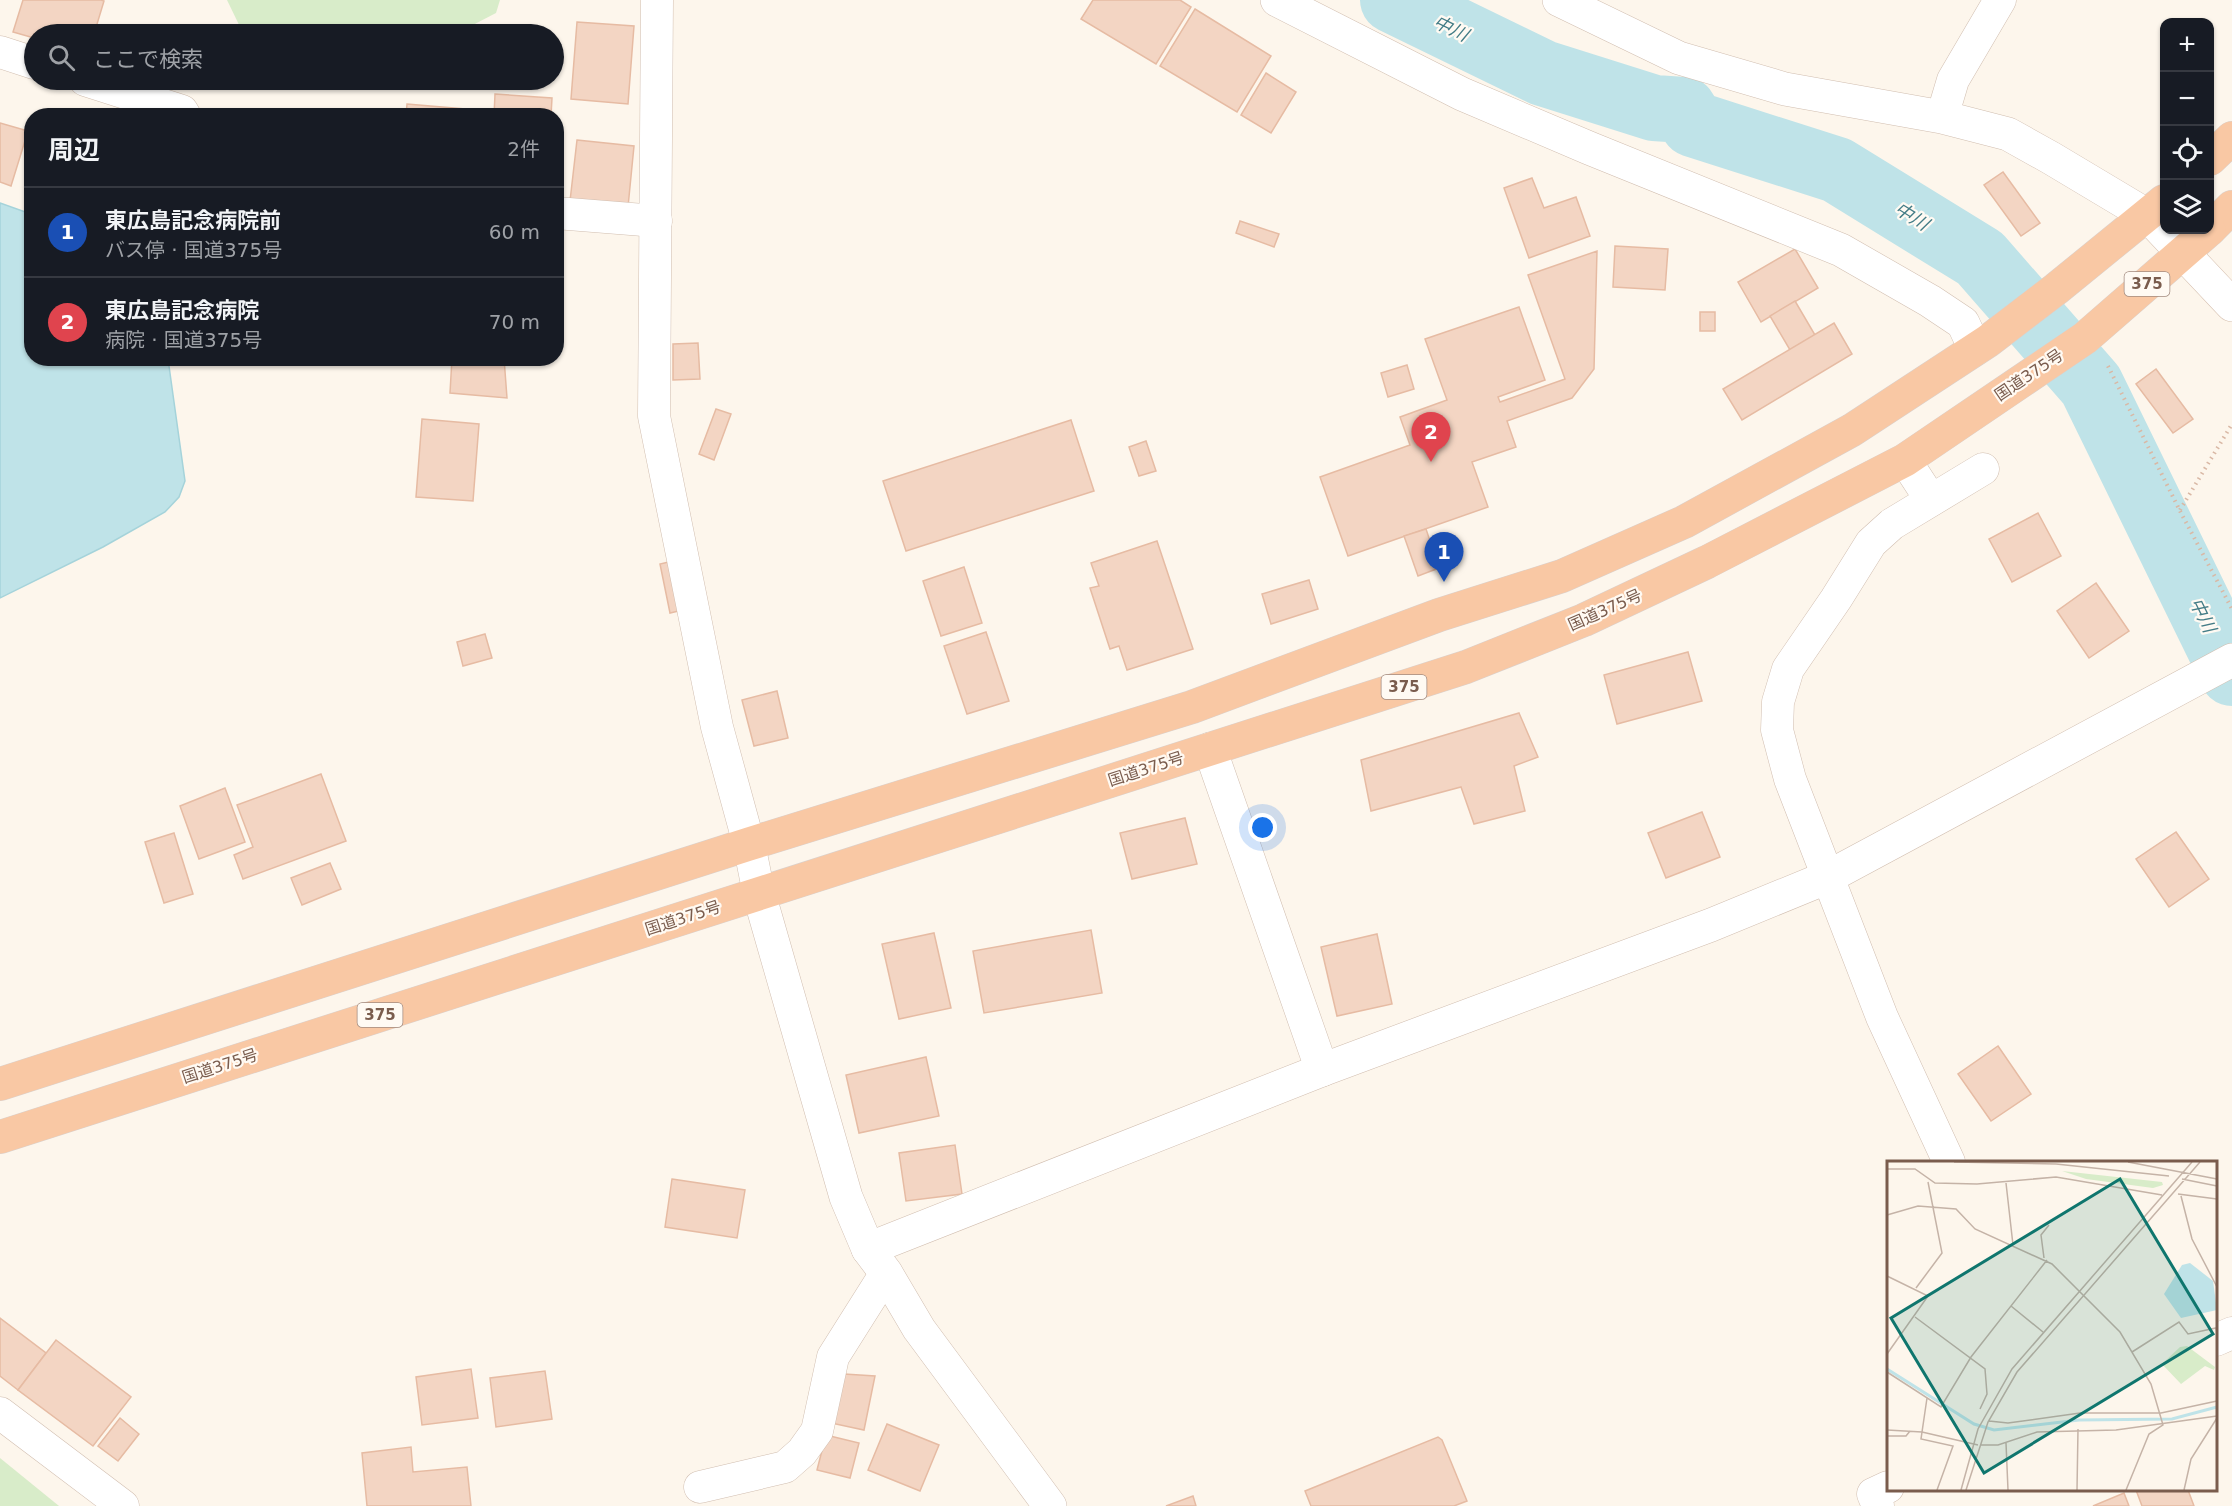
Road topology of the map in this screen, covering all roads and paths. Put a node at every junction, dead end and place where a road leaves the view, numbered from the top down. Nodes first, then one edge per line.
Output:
1 (657, 0) edge
2 (1277, 0) edge
3 (1558, 0) edge
4 (2000, 0) edge
5 (0, 52) edge
6 (24, 60) edge
7 (116, 90) edge
8 (173, 108) edge
9 (1942, 117) junction
10 (2232, 138) edge
11 (2214, 155) edge
12 (2232, 207) edge
13 (2156, 209) edge
14 (564, 214) edge
15 (656, 221) junction
16 (2214, 224) edge
17 (2204, 234) edge
18 (2184, 253) junction
19 (2232, 305) edge
20 (1982, 345) junction
21 (2108, 366) dead end
22 (2232, 424) edge
23 (1905, 460) junction
24 (1983, 469) dead end
25 (1931, 500) junction
26 (2180, 511) junction
27 (2232, 609) edge
28 (2232, 660) edge
29 (1210, 749) junction
30 (749, 844) junction
31 (1828, 877) junction
32 (759, 894) junction
33 (1322, 1070) junction
34 (0, 1084) edge
35 (0, 1137) edge
36 (1949, 1161) edge
37 (877, 1261) junction
38 (2232, 1333) edge
39 (2217, 1340) edge
40 (0, 1413) edge
41 (700, 1487) dead end
42 (1887, 1487) edge
43 (1047, 1505) edge
44 (123, 1506) edge
45 (1878, 1506) edge

1 - 15 street
2 - 20 street
3 - 9 street
4 - 9 street
5 - 6 street
7 - 8 street
9 - 13 street
10 - 11 highway
12 - 16 highway, 国道375号 / 375
13 - 18 street
13 - 20 highway
14 - 15 street
15 - 30 street
17 - 18 highway, 国道375号 / 375
18 - 19 street
18 - 23 highway, 国道375号 / 375
20 - 30 highway
21 - 26 path
22 - 26 path
23 - 25 street
23 - 29 highway, 国道375号 / 375
24 - 25 street
25 - 31 street
26 - 27 path
28 - 31 street
29 - 32 highway, 国道375号 / 375
29 - 33 street
30 - 32 street
30 - 34 highway
31 - 33 street
31 - 36 street
32 - 35 highway, 国道375号 / 375
32 - 37 street
33 - 37 street
37 - 41 street
37 - 43 street
38 - 39 street
40 - 44 street
42 - 45 street

